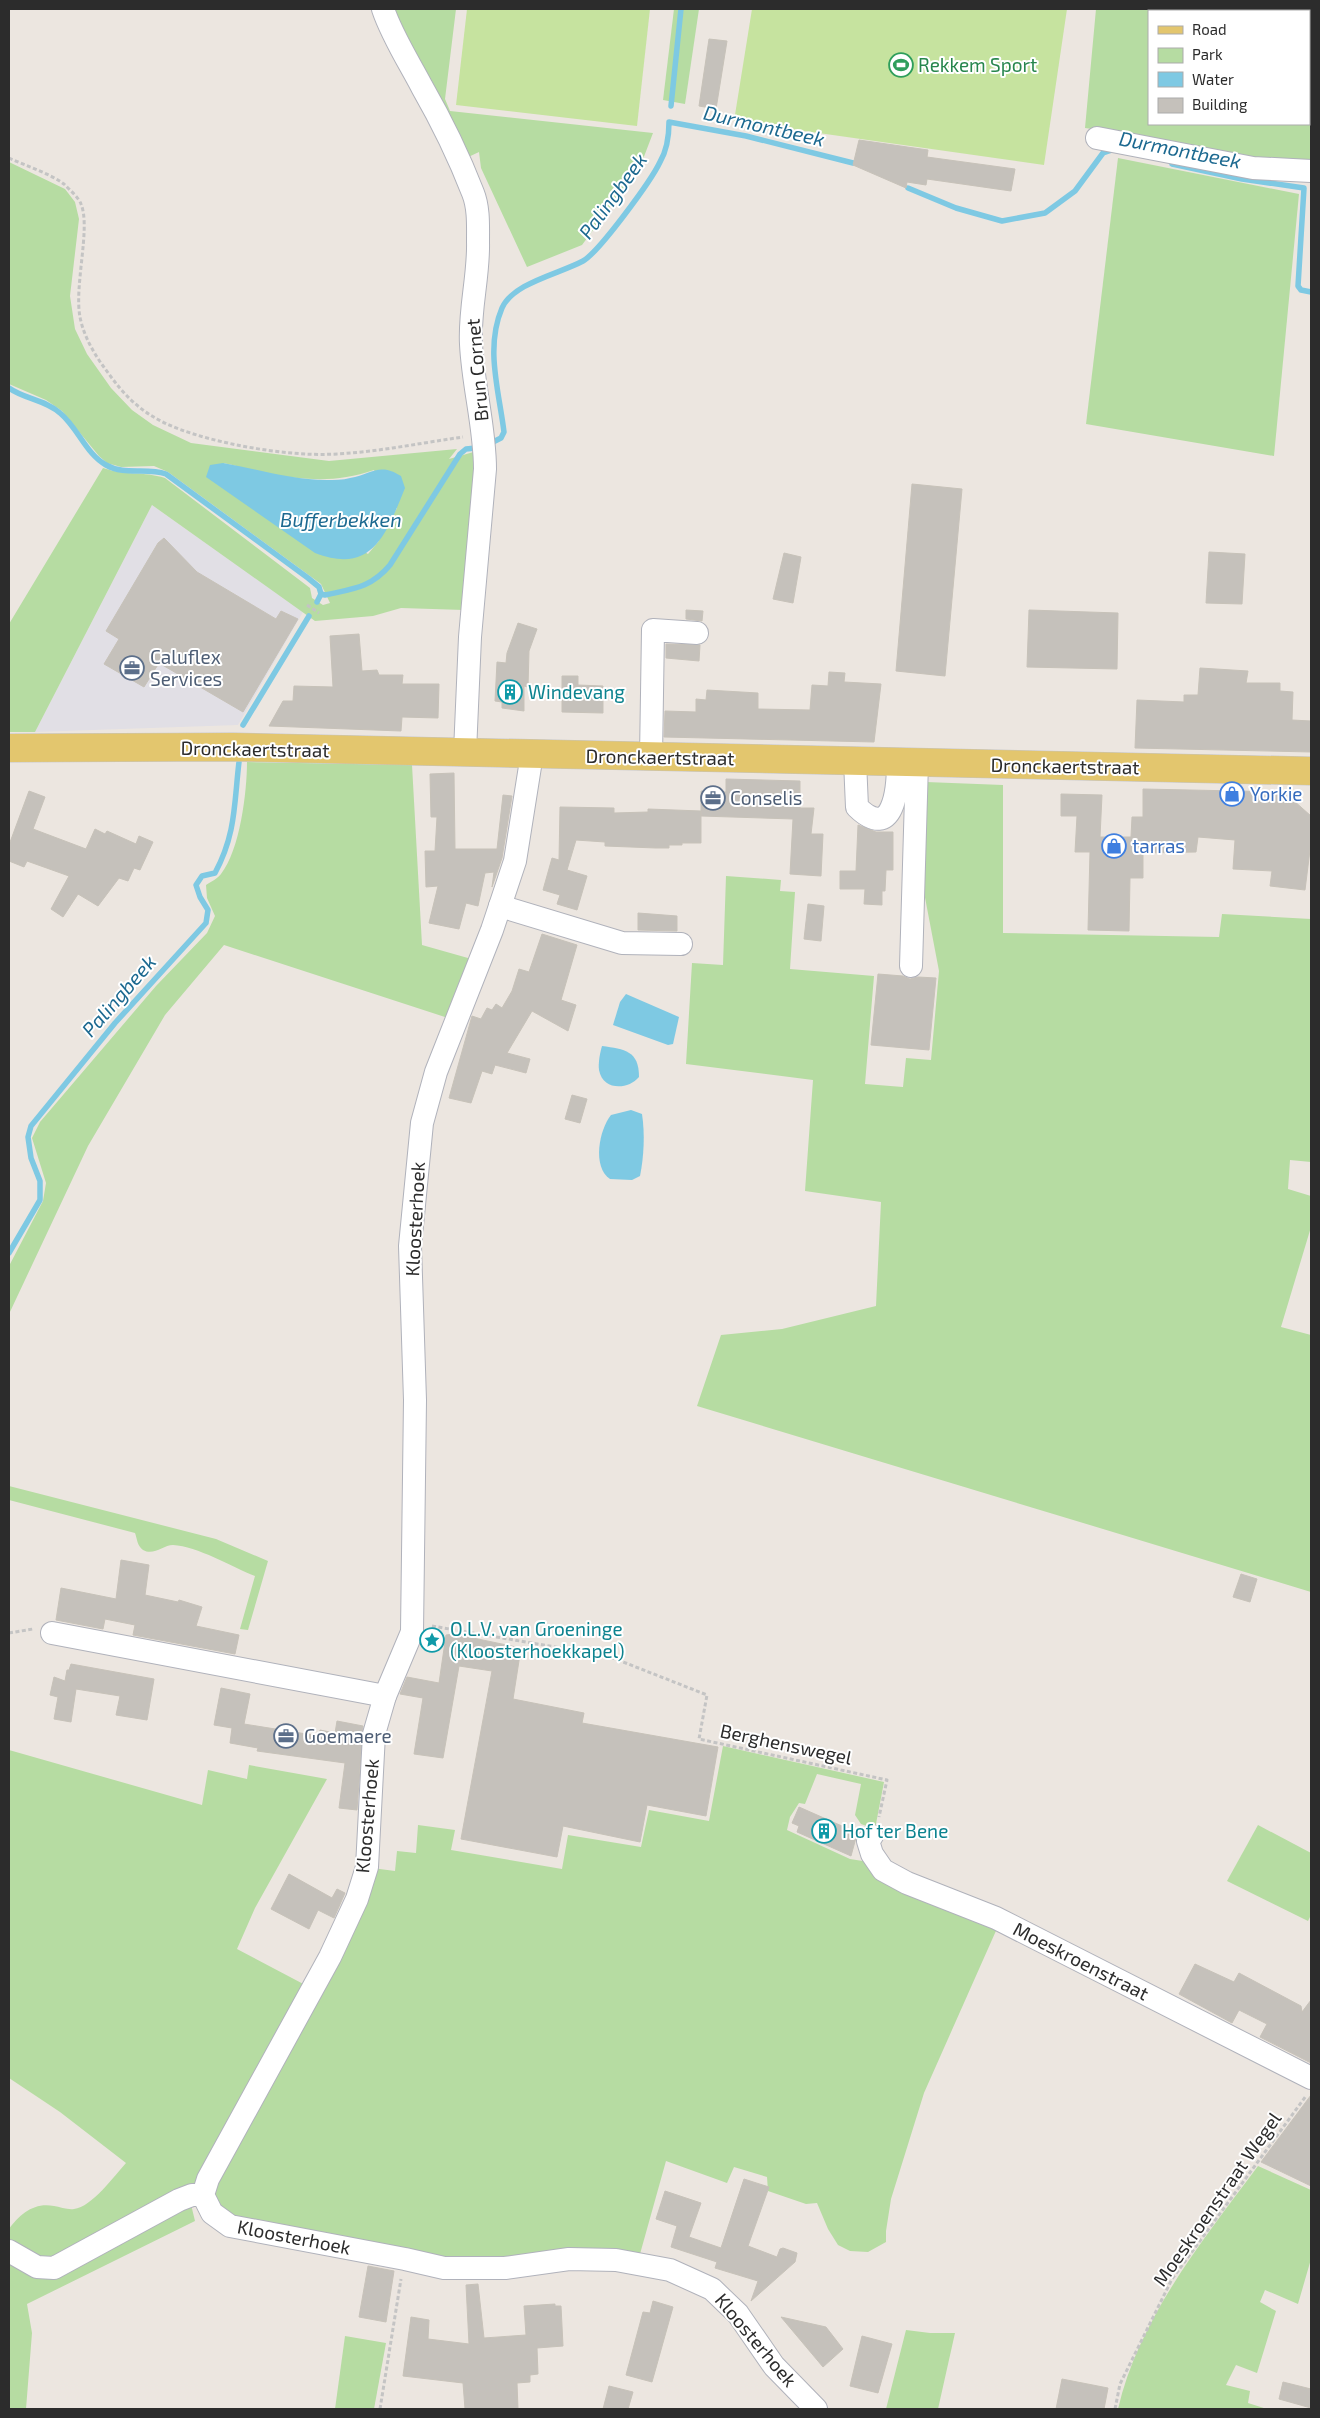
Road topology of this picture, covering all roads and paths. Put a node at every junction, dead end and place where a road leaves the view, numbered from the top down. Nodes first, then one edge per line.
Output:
1 (383, 9) edge
2 (1096, 138) dead end
3 (9, 158) edge
4 (1311, 172) edge
5 (483, 435) junction
6 (308, 605) dead end
7 (319, 613) dead end
8 (697, 633) dead end
9 (9, 748) edge
10 (465, 752) junction
11 (532, 754) junction
12 (651, 757) junction
13 (855, 762) junction
14 (908, 762) junction
15 (1311, 771) edge
16 (500, 906) junction
17 (681, 944) dead end
18 (910, 966) dead end
19 (413, 1623) junction
20 (52, 1633) dead end
21 (385, 1696) junction
22 (872, 1836) joint
23 (1311, 2078) edge
24 (1311, 2089) edge
25 (203, 2195) junction
26 (9, 2251) edge
27 (405, 2259) junction
28 (380, 2409) edge
29 (816, 2409) edge
30 (1115, 2409) edge

1 - 5 street, Brun Cornet
2 - 4 street
3 - 5 path
5 - 10 street, Brun Cornet
6 - 7 path
8 - 12 street
9 - 10 main road, Dronckaertstraat
10 - 11 main road, Dronckaertstraat
11 - 12 main road, Dronckaertstraat
11 - 16 street, Kloosterhoek
12 - 13 main road, Dronckaertstraat
13 - 14 main road, Dronckaertstraat
13 - 14 street
14 - 15 main road, Dronckaertstraat
14 - 18 street
16 - 17 street
16 - 19 street, Kloosterhoek
19 - 21 street, Kloosterhoek
19 - 22 path, Berghenswegel
20 - 21 street
21 - 25 street, Kloosterhoek
22 - 23 street, Moeskroenstraat
24 - 30 path, Moeskroenstraat Wegel
25 - 26 street
25 - 27 street, Kloosterhoek
27 - 28 path
27 - 29 street, Kloosterhoek

